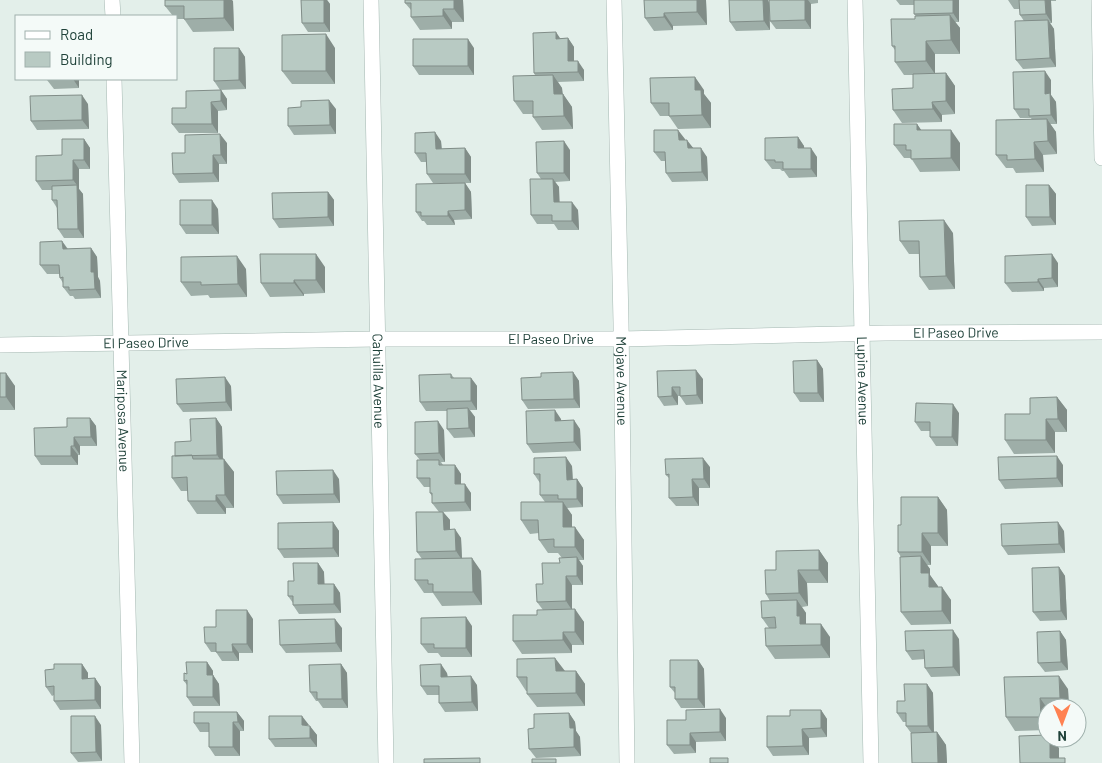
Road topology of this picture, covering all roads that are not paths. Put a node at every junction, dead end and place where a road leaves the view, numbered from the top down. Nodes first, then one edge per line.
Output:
1 (112, 0) edge
2 (370, 0) edge
3 (614, 0) edge
4 (855, 0) edge
5 (1099, 0) edge
6 (113, 15) edge
7 (114, 80) edge
8 (1102, 158) edge
9 (1102, 332) edge
10 (863, 334) junction
11 (377, 339) junction
12 (621, 339) junction
13 (120, 344) junction
14 (0, 345) edge
15 (132, 763) edge
16 (386, 763) edge
17 (627, 763) edge
18 (871, 763) edge

1 - 6 street
2 - 11 street, Cahuilla Avenue
3 - 12 street, Mojave Avenue
4 - 10 street, Lupine Avenue
5 - 8 street
7 - 13 street, Mariposa Avenue
9 - 10 street, El Paseo Drive
10 - 12 street, El Paseo Drive
10 - 18 street, Lupine Avenue
11 - 12 street, El Paseo Drive
11 - 13 street, El Paseo Drive
11 - 16 street, Cahuilla Avenue
12 - 17 street, Mojave Avenue
13 - 14 street, El Paseo Drive
13 - 15 street, Mariposa Avenue

